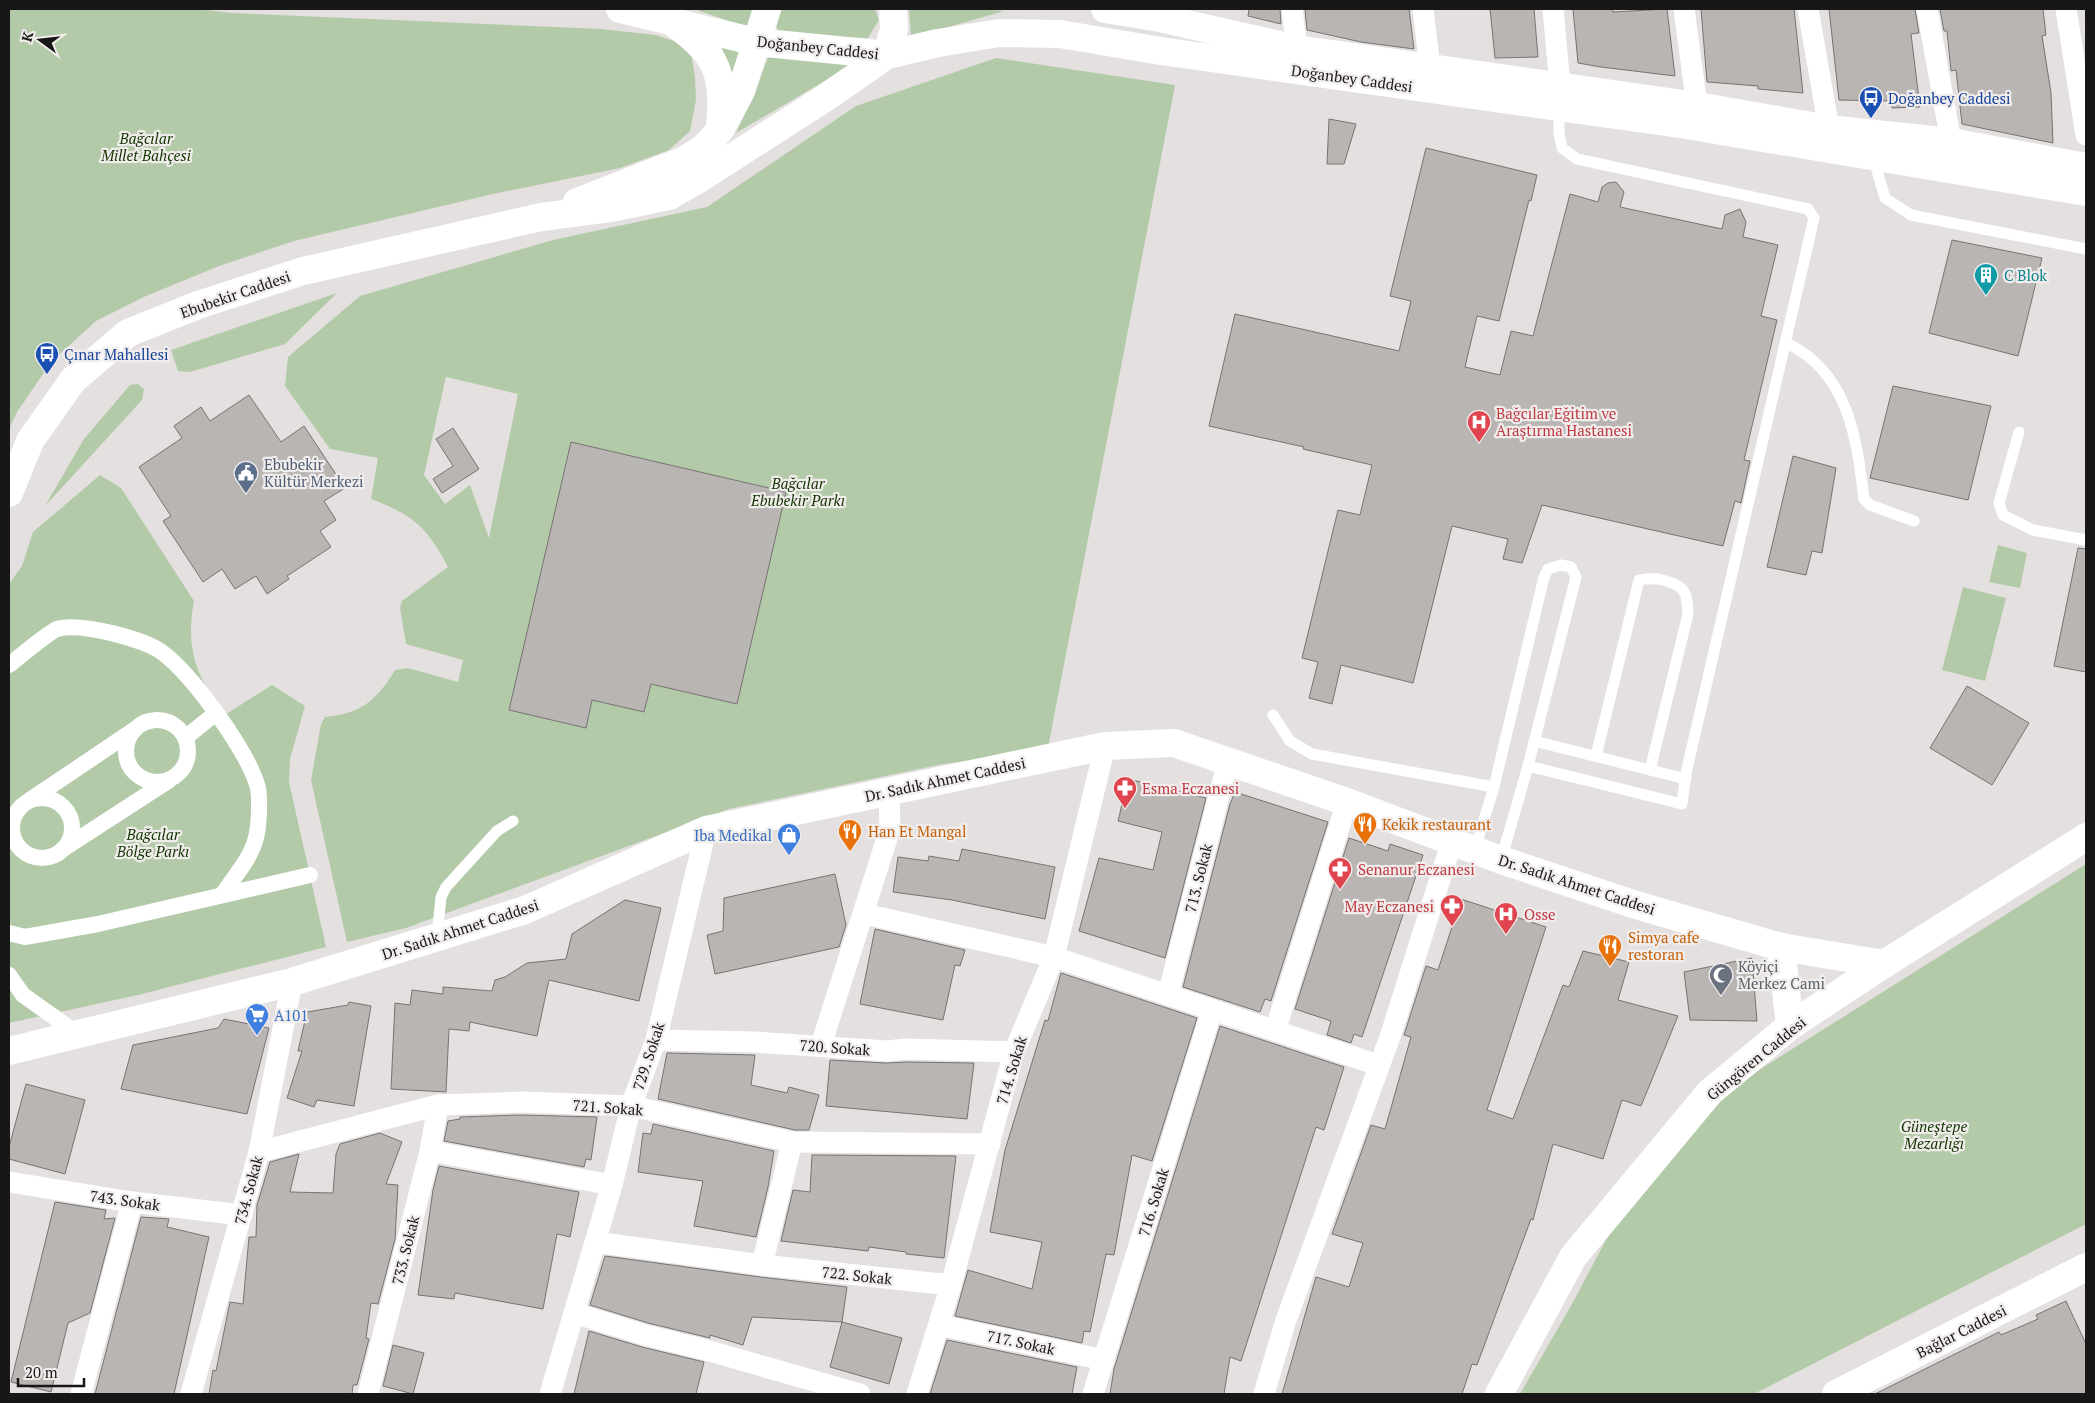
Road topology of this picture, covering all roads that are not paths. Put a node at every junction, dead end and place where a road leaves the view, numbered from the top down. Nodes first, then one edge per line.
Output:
1 (620, 9) edge
2 (767, 9) edge
3 (893, 9) edge
4 (1105, 9) edge
5 (1292, 9) edge
6 (1423, 9) edge
7 (1553, 9) edge
8 (1684, 9) edge
9 (1808, 9) edge
10 (1927, 9) edge
11 (2066, 9) edge
12 (1159, 13) edge
13 (667, 19) junction
14 (756, 42) junction
15 (1297, 49) junction
16 (887, 55) junction
17 (1430, 69) junction
18 (1560, 96) junction
19 (1697, 106) junction
20 (1829, 129) junction
21 (720, 130) junction
22 (2086, 135) edge
23 (1951, 142) junction
24 (1873, 156) junction
25 (2086, 167) edge
26 (2086, 192) edge
27 (541, 217) junction
28 (2086, 249) edge
29 (1786, 343) junction
30 (2019, 432) dead end
31 (9, 493) edge
32 (1914, 521) dead end
33 (2086, 540) edge
34 (9, 665) edge
35 (216, 714) junction
36 (1273, 715) dead end
37 (143, 723) junction
38 (185, 738) junction
39 (1534, 741) junction
40 (1106, 746) junction
41 (1596, 756) junction
42 (1228, 761) junction
43 (1528, 766) junction
44 (1650, 770) junction
45 (177, 775) junction
46 (1686, 779) junction
47 (1494, 787) junction
48 (889, 791) junction
49 (1347, 802) junction
50 (26, 803) junction
51 (513, 821) dead end
52 (706, 830) junction
53 (2086, 837) edge
54 (1464, 845) junction
55 (13, 847) edge
56 (61, 851) junction
57 (1501, 860) junction
58 (310, 875) dead end
59 (222, 895) junction
60 (869, 915) dead end
61 (9, 933) edge
62 (436, 938) junction
63 (1781, 947) junction
64 (1054, 957) junction
65 (1884, 964) junction
66 (9, 975) edge
67 (292, 982) junction
68 (1168, 995) junction
69 (1212, 1010) junction
70 (1790, 1026) junction
71 (1275, 1031) junction
72 (78, 1034) junction
73 (656, 1040) junction
74 (821, 1045) junction
75 (9, 1051) edge
76 (1014, 1052) junction
77 (1378, 1065) junction
78 (438, 1105) junction
79 (631, 1106) junction
80 (792, 1142) junction
81 (990, 1144) junction
82 (430, 1151) junction
83 (259, 1152) junction
84 (9, 1182) edge
85 (612, 1185) junction
86 (132, 1202) junction
87 (242, 1215) junction
88 (595, 1242) junction
89 (762, 1265) junction
90 (2086, 1267) edge
91 (951, 1285) junction
92 (574, 1313) junction
93 (939, 1325) junction
94 (1104, 1360) junction
95 (82, 1394) edge
96 (191, 1394) edge
97 (368, 1394) edge
98 (550, 1394) edge
99 (860, 1394) edge
100 (918, 1394) edge
101 (1093, 1394) edge
102 (1264, 1394) edge
103 (1498, 1394) edge
104 (1836, 1394) edge

1 - 13 main road, Doğanbey Caddesi
2 - 14 main road
3 - 16 main road
4 - 12 main road, Doğanbey Caddesi
5 - 15 street
6 - 17 street
7 - 18 street
8 - 19 street
9 - 20 street
10 - 23 street
11 - 22 street
12 - 15 main road, Doğanbey Caddesi
13 - 14 main road, Doğanbey Caddesi
13 - 21 main road
14 - 16 main road, Doğanbey Caddesi
14 - 21 main road
15 - 17 main road, Doğanbey Caddesi
16 - 18 main road, Doğanbey Caddesi
16 - 27 main road
17 - 18 main road, Doğanbey Caddesi
18 - 19 main road, Doğanbey Caddesi
18 - 24 main road, Doğanbey Caddesi
18 - 29 lane
19 - 20 main road, Doğanbey Caddesi
20 - 23 main road, Doğanbey Caddesi
21 - 27 main road
23 - 25 main road, Doğanbey Caddesi
24 - 26 main road, Doğanbey Caddesi
24 - 28 lane
27 - 31 main road, Ebubekir Caddesi
29 - 32 lane
29 - 46 lane
30 - 33 lane
34 - 35 street
35 - 38 street
35 - 59 street
36 - 47 lane
37 - 38 street
37 - 45 street
37 - 50 street
38 - 45 street
39 - 41 lane
39 - 43 lane
39 - 47 lane
40 - 42 main road, Dr. Sadık Ahmet Caddesi
40 - 48 main road, Dr. Sadık Ahmet Caddesi
40 - 64 street, 714. Sokak
41 - 44 lane
41 - 44 lane
42 - 49 main road, Dr. Sadık Ahmet Caddesi
42 - 68 street, 713. Sokak
43 - 46 lane
43 - 57 lane
44 - 46 lane
45 - 56 street
47 - 54 lane
48 - 52 main road, Dr. Sadık Ahmet Caddesi
48 - 74 street
49 - 54 main road, Dr. Sadık Ahmet Caddesi
49 - 71 street
50 - 55 street
50 - 56 street
51 - 62 lane
52 - 62 main road, Dr. Sadık Ahmet Caddesi
52 - 73 street, 729. Sokak
53 - 65 main road, Güngören Caddesi
54 - 57 main road, Dr. Sadık Ahmet Caddesi
54 - 77 street
55 - 56 street
57 - 63 main road, Dr. Sadık Ahmet Caddesi
58 - 59 street
59 - 61 street
60 - 64 street
62 - 67 main road, Dr. Sadık Ahmet Caddesi
63 - 65 main road, Dr. Sadık Ahmet Caddesi
63 - 70 main road
64 - 68 street
64 - 76 street, 714. Sokak
65 - 70 main road, Güngören Caddesi
66 - 72 street
67 - 72 main road, Dr. Sadık Ahmet Caddesi
67 - 83 street, 734. Sokak
68 - 69 street
69 - 71 street
69 - 94 street, 716. Sokak
70 - 103 main road, Güngören Caddesi
71 - 77 street
72 - 75 main road, Dr. Sadık Ahmet Caddesi
73 - 74 street, 720. Sokak
73 - 79 street, 729. Sokak
74 - 76 street, 720. Sokak
76 - 81 street, 714. Sokak
77 - 102 street
78 - 79 street, 721. Sokak
78 - 82 street, 733. Sokak
78 - 83 street, 721. Sokak
79 - 80 street, 721. Sokak
79 - 85 street, 729. Sokak
80 - 81 street, 721. Sokak
80 - 89 street
81 - 91 street, 714. Sokak
82 - 85 street
82 - 97 street, 733. Sokak
83 - 87 street, 734. Sokak
84 - 86 street, 743. Sokak
85 - 88 street, 729. Sokak
86 - 87 street, 743. Sokak
86 - 95 street
87 - 96 street, 734. Sokak
88 - 89 street, 722. Sokak
88 - 92 street, 729. Sokak
89 - 91 street, 722. Sokak
90 - 104 main road, Bağlar Caddesi
91 - 93 street, 714. Sokak
92 - 98 street, 729. Sokak
92 - 99 street
93 - 94 street, 717. Sokak
93 - 100 street, 714. Sokak
94 - 101 street, 716. Sokak

